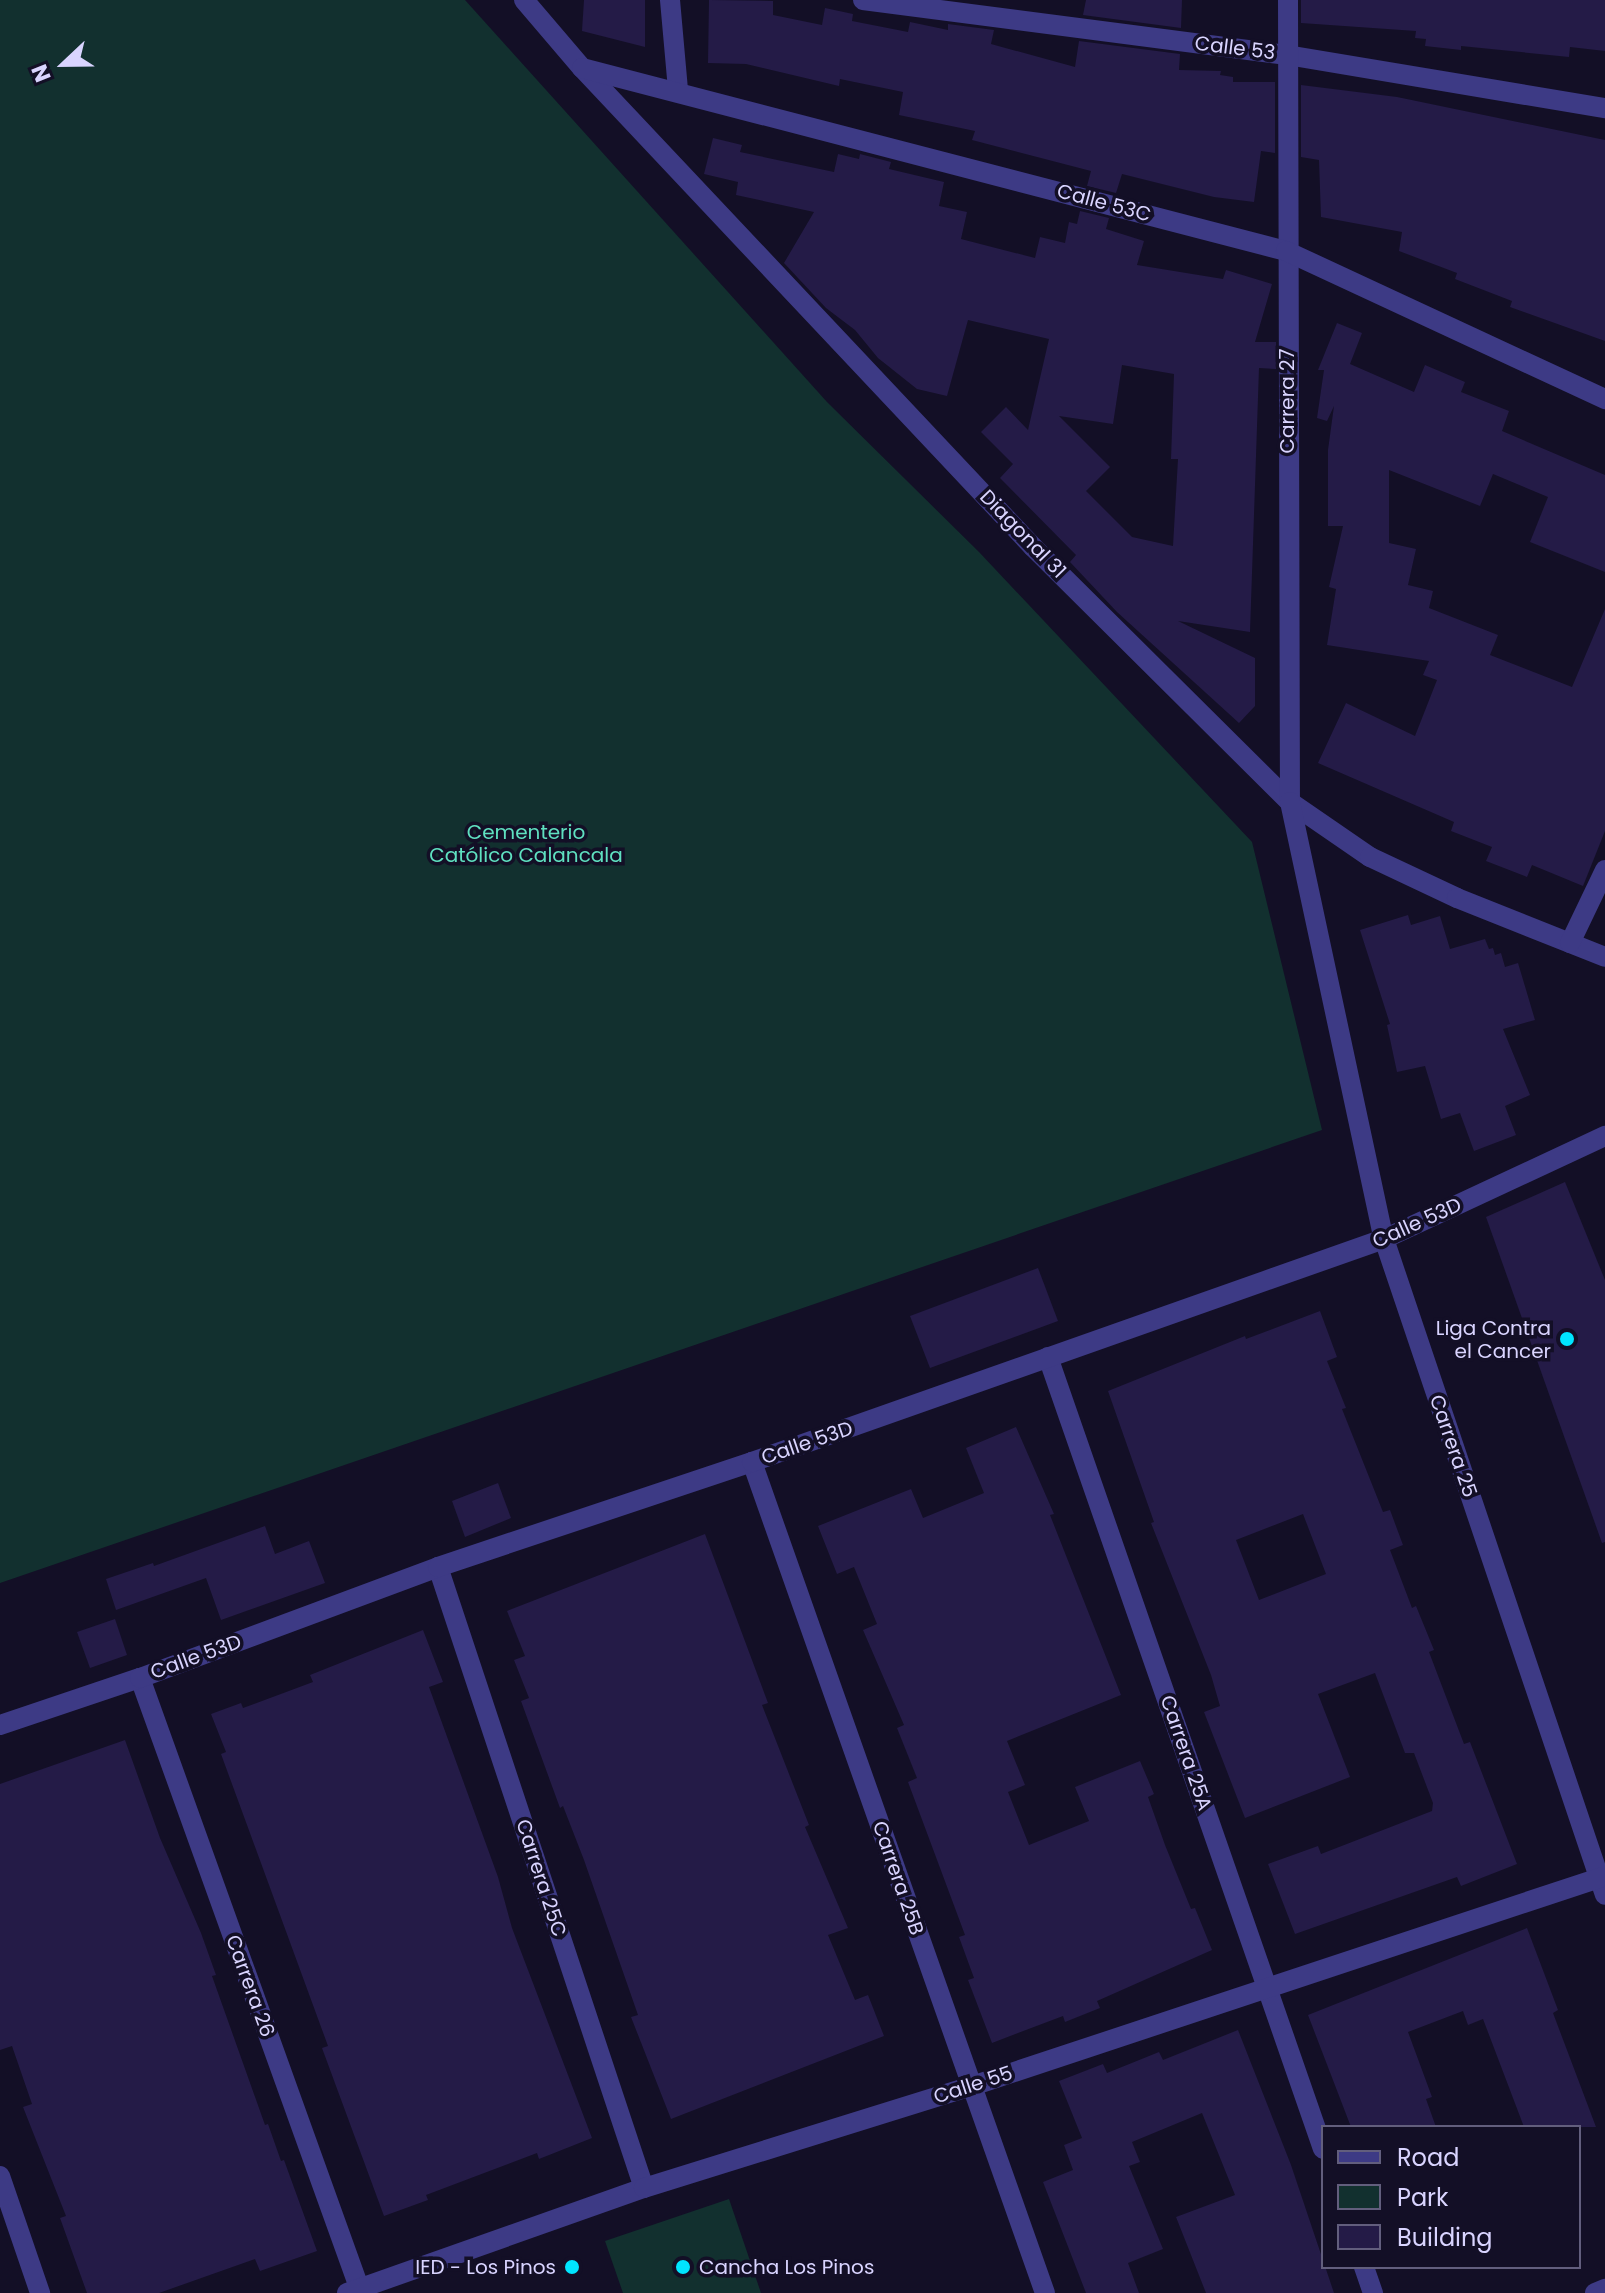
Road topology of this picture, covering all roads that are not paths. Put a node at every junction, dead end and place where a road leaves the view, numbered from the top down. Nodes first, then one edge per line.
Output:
1 (524, 0) edge
2 (670, 0) edge
3 (863, 0) edge
4 (1288, 0) edge
5 (1287, 55) junction
6 (582, 68) junction
7 (678, 90) junction
8 (1605, 108) edge
9 (1286, 251) junction
10 (1605, 399) edge
11 (1290, 802) junction
12 (1605, 870) edge
13 (1570, 943) junction
14 (1605, 957) edge
15 (1605, 1136) edge
16 (1384, 1239) junction
17 (1048, 1357) junction
18 (752, 1462) junction
19 (438, 1567) junction
20 (140, 1678) junction
21 (0, 1725) edge
22 (1602, 1887) edge
23 (1268, 1989) junction
24 (972, 2086) junction
25 (1321, 2143) edge
26 (0, 2176) edge
27 (644, 2188) junction
28 (1365, 2269) edge
29 (1605, 2289) edge
30 (356, 2292) edge
31 (40, 2293) edge
32 (1045, 2293) edge
33 (1373, 2293) edge
34 (1595, 2293) edge

1 - 6 street, Diagonal 31
2 - 7 street
3 - 5 street, Calle 53
4 - 5 street, Carrera 27
5 - 8 street, Calle 53
5 - 9 street, Carrera 27
6 - 7 street, Calle 53C
6 - 11 street, Diagonal 31
7 - 9 street, Calle 53C
9 - 10 street, Calle 53C
9 - 11 street, Carrera 27
11 - 13 street, Diagonal 31
11 - 16 street, Carrera 25
12 - 13 street
13 - 14 street, Diagonal 31
15 - 16 street, Calle 53D
16 - 17 street, Calle 53D
16 - 22 street, Carrera 25
17 - 18 street, Calle 53D
17 - 23 street, Carrera 25A
18 - 19 street, Calle 53D
18 - 24 street, Carrera 25B
19 - 20 street, Calle 53D
19 - 27 street, Carrera 25C
20 - 21 street, Calle 53D
20 - 30 street, Carrera 26
22 - 23 street, Calle 55
23 - 24 street, Calle 55
23 - 25 street, Carrera 25A
24 - 27 street, Calle 55
24 - 32 street, Carrera 25B
26 - 31 street
27 - 30 street, Calle 55
28 - 33 street
29 - 34 street

